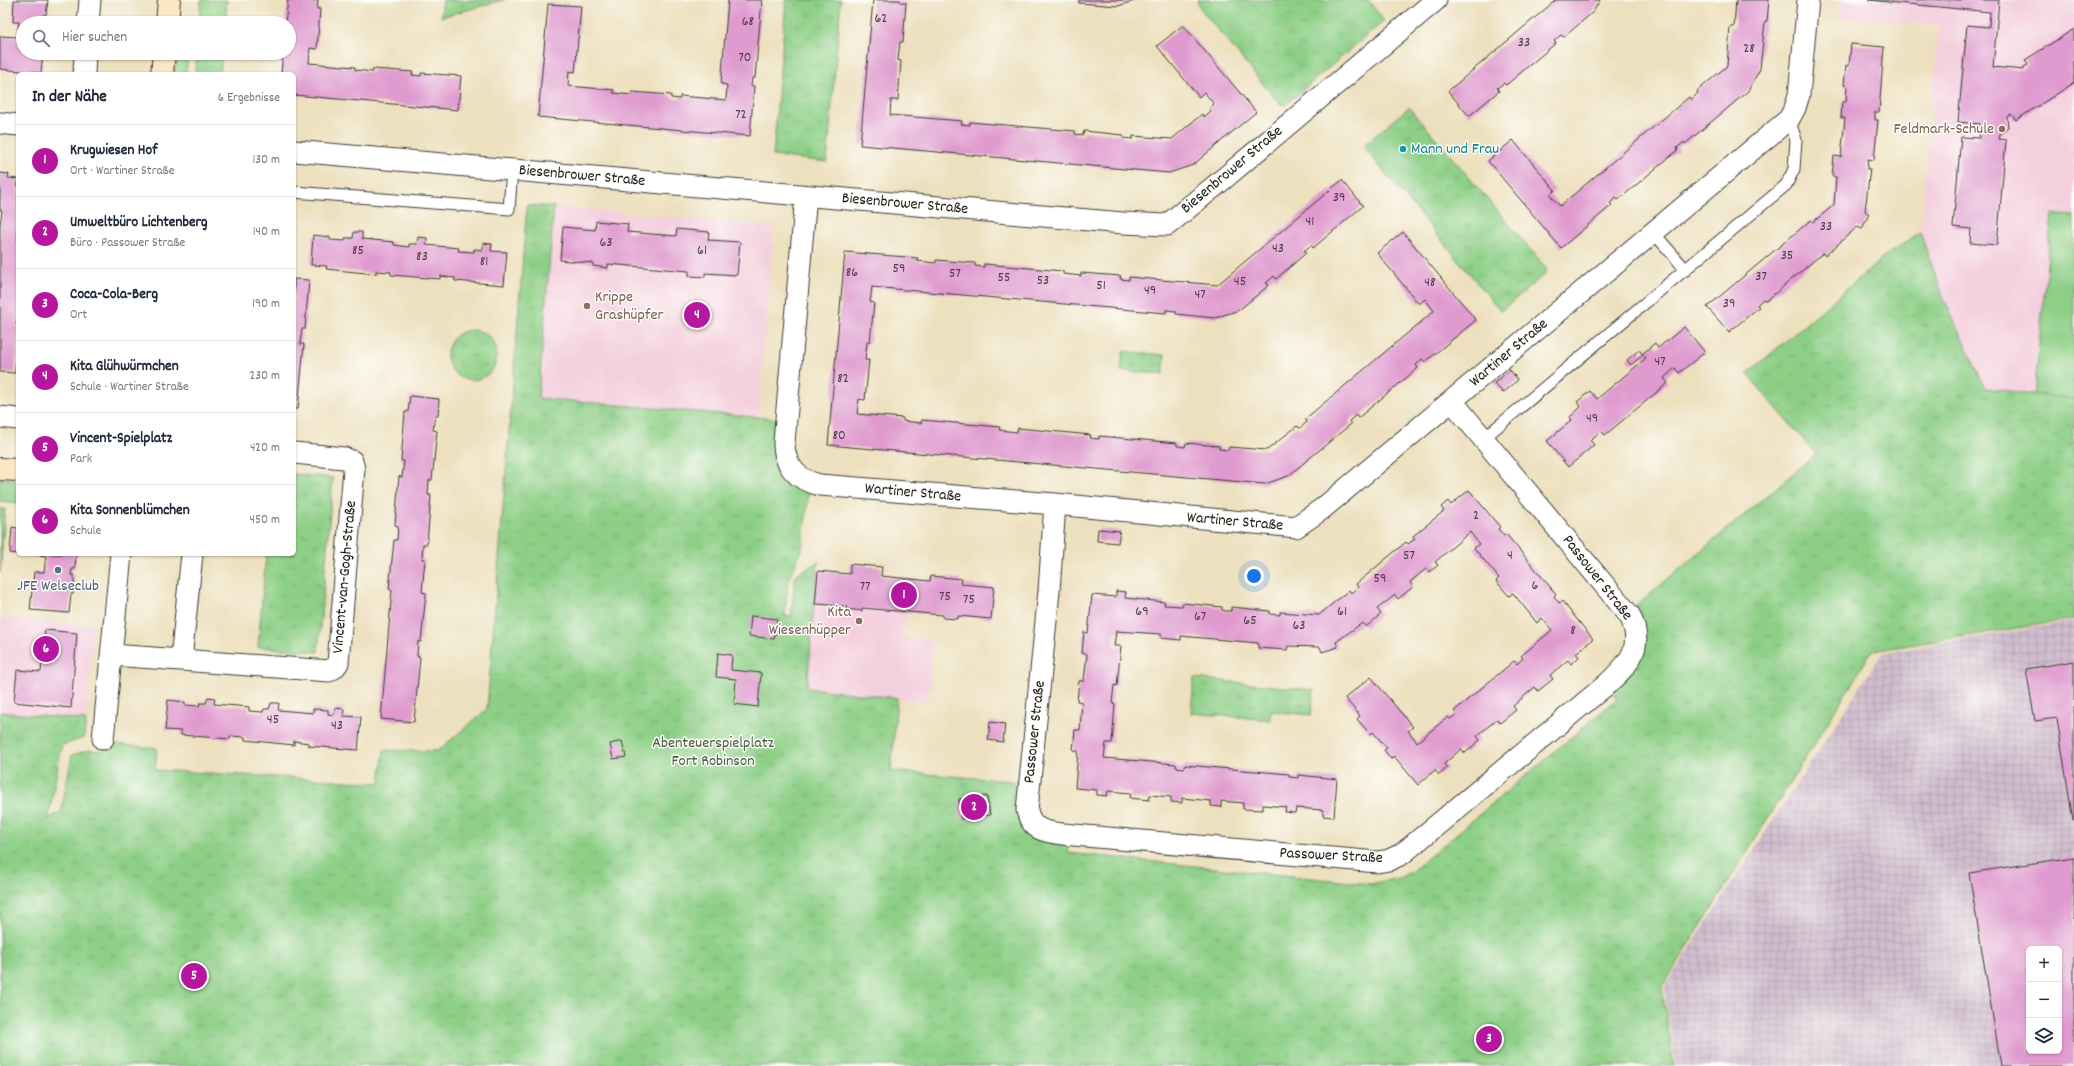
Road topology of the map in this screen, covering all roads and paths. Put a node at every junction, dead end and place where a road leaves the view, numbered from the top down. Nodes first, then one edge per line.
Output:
1 (90, 0) edge
2 (169, 0) edge
3 (1436, 0) edge
4 (1808, 0) edge
5 (89, 16) edge
6 (168, 16) edge
7 (85, 60) edge
8 (163, 60) edge
9 (84, 72) edge
10 (162, 72) edge
11 (1789, 119) junction
12 (0, 123) edge
13 (16, 125) edge
14 (296, 151) edge
15 (512, 169) junction
16 (296, 192) edge
17 (806, 196) junction
18 (1653, 232) junction
19 (1686, 270) junction
20 (1452, 401) junction
21 (0, 417) edge
22 (16, 418) edge
23 (1484, 438) junction
24 (296, 453) edge
25 (0, 469) edge
26 (16, 470) edge
27 (1055, 504) junction
28 (121, 556) edge
29 (192, 556) edge
30 (112, 655) junction
31 (181, 660) junction
32 (103, 739) dead end

1 - 5 street
2 - 6 street
3 - 17 street, Biesenbrower Straße
4 - 11 street, Wartiner Straße
7 - 9 street
8 - 10 street
11 - 18 street, Wartiner Straße
11 - 19 lane
12 - 13 street
14 - 15 street, Biesenbrower Straße
15 - 16 lane
15 - 17 street, Biesenbrower Straße
17 - 27 street, Wartiner Straße
18 - 19 lane
18 - 20 street, Wartiner Straße
19 - 23 lane
20 - 23 street, Passower Straße
20 - 27 street, Wartiner Straße
21 - 22 street
23 - 27 street, Passower Straße
24 - 31 street, Vincent-van-Gogh-Straße
25 - 26 street
28 - 30 street
29 - 31 street
30 - 31 street, Vincent-van-Gogh-Straße
30 - 32 street

